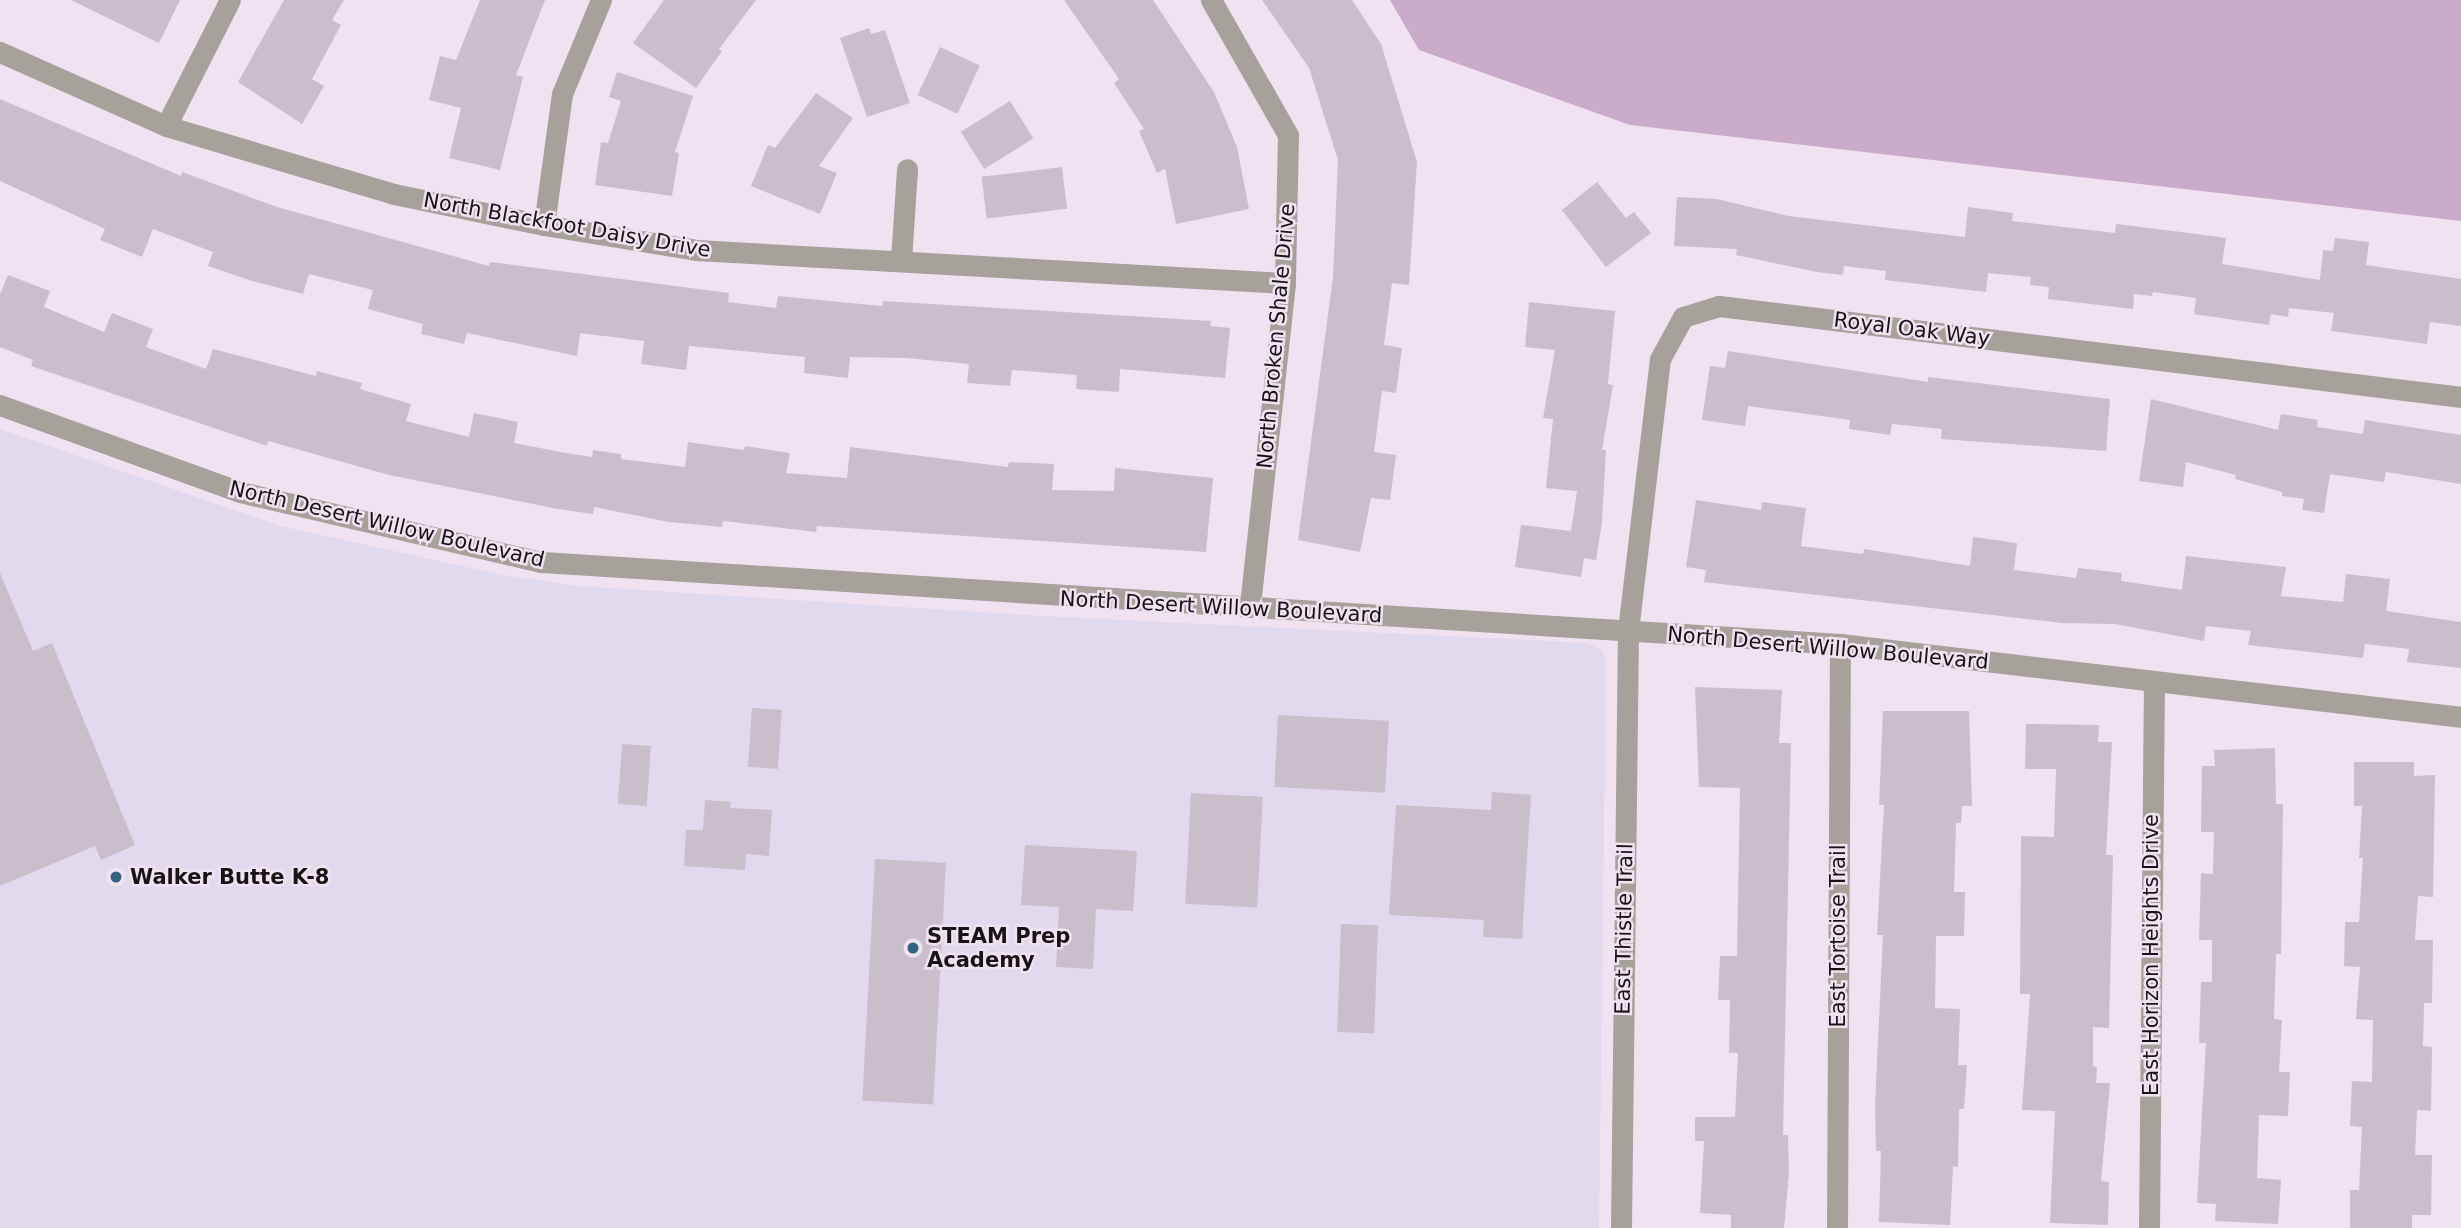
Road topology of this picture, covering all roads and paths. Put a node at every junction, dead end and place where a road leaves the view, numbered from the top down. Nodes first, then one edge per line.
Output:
1 (230, 0) edge
2 (601, 0) edge
3 (1211, 0) edge
4 (0, 52) edge
5 (166, 126) junction
6 (907, 169) dead end
7 (544, 225) junction
8 (901, 260) junction
9 (1285, 283) junction
10 (2461, 397) edge
11 (0, 405) edge
12 (1250, 607) junction
13 (1628, 631) junction
14 (1840, 645) junction
15 (2154, 682) junction
16 (2461, 717) edge
17 (1621, 1228) edge
18 (1837, 1228) edge
19 (2149, 1228) edge

1 - 5 street
2 - 7 street
3 - 9 street, North Broken Shale Drive
4 - 5 street, North Blackfoot Daisy Drive
5 - 7 street, North Blackfoot Daisy Drive
6 - 8 street
7 - 8 street, North Blackfoot Daisy Drive
8 - 9 street, North Blackfoot Daisy Drive
9 - 12 street, North Broken Shale Drive
10 - 13 street, Royal Oak Way
11 - 12 street, North Desert Willow Boulevard
12 - 13 street, North Desert Willow Boulevard
13 - 14 street, North Desert Willow Boulevard
13 - 17 street, East Thistle Trail
14 - 15 street, North Desert Willow Boulevard
14 - 18 street, East Tortoise Trail
15 - 16 street, North Desert Willow Boulevard
15 - 19 street, East Horizon Heights Drive

